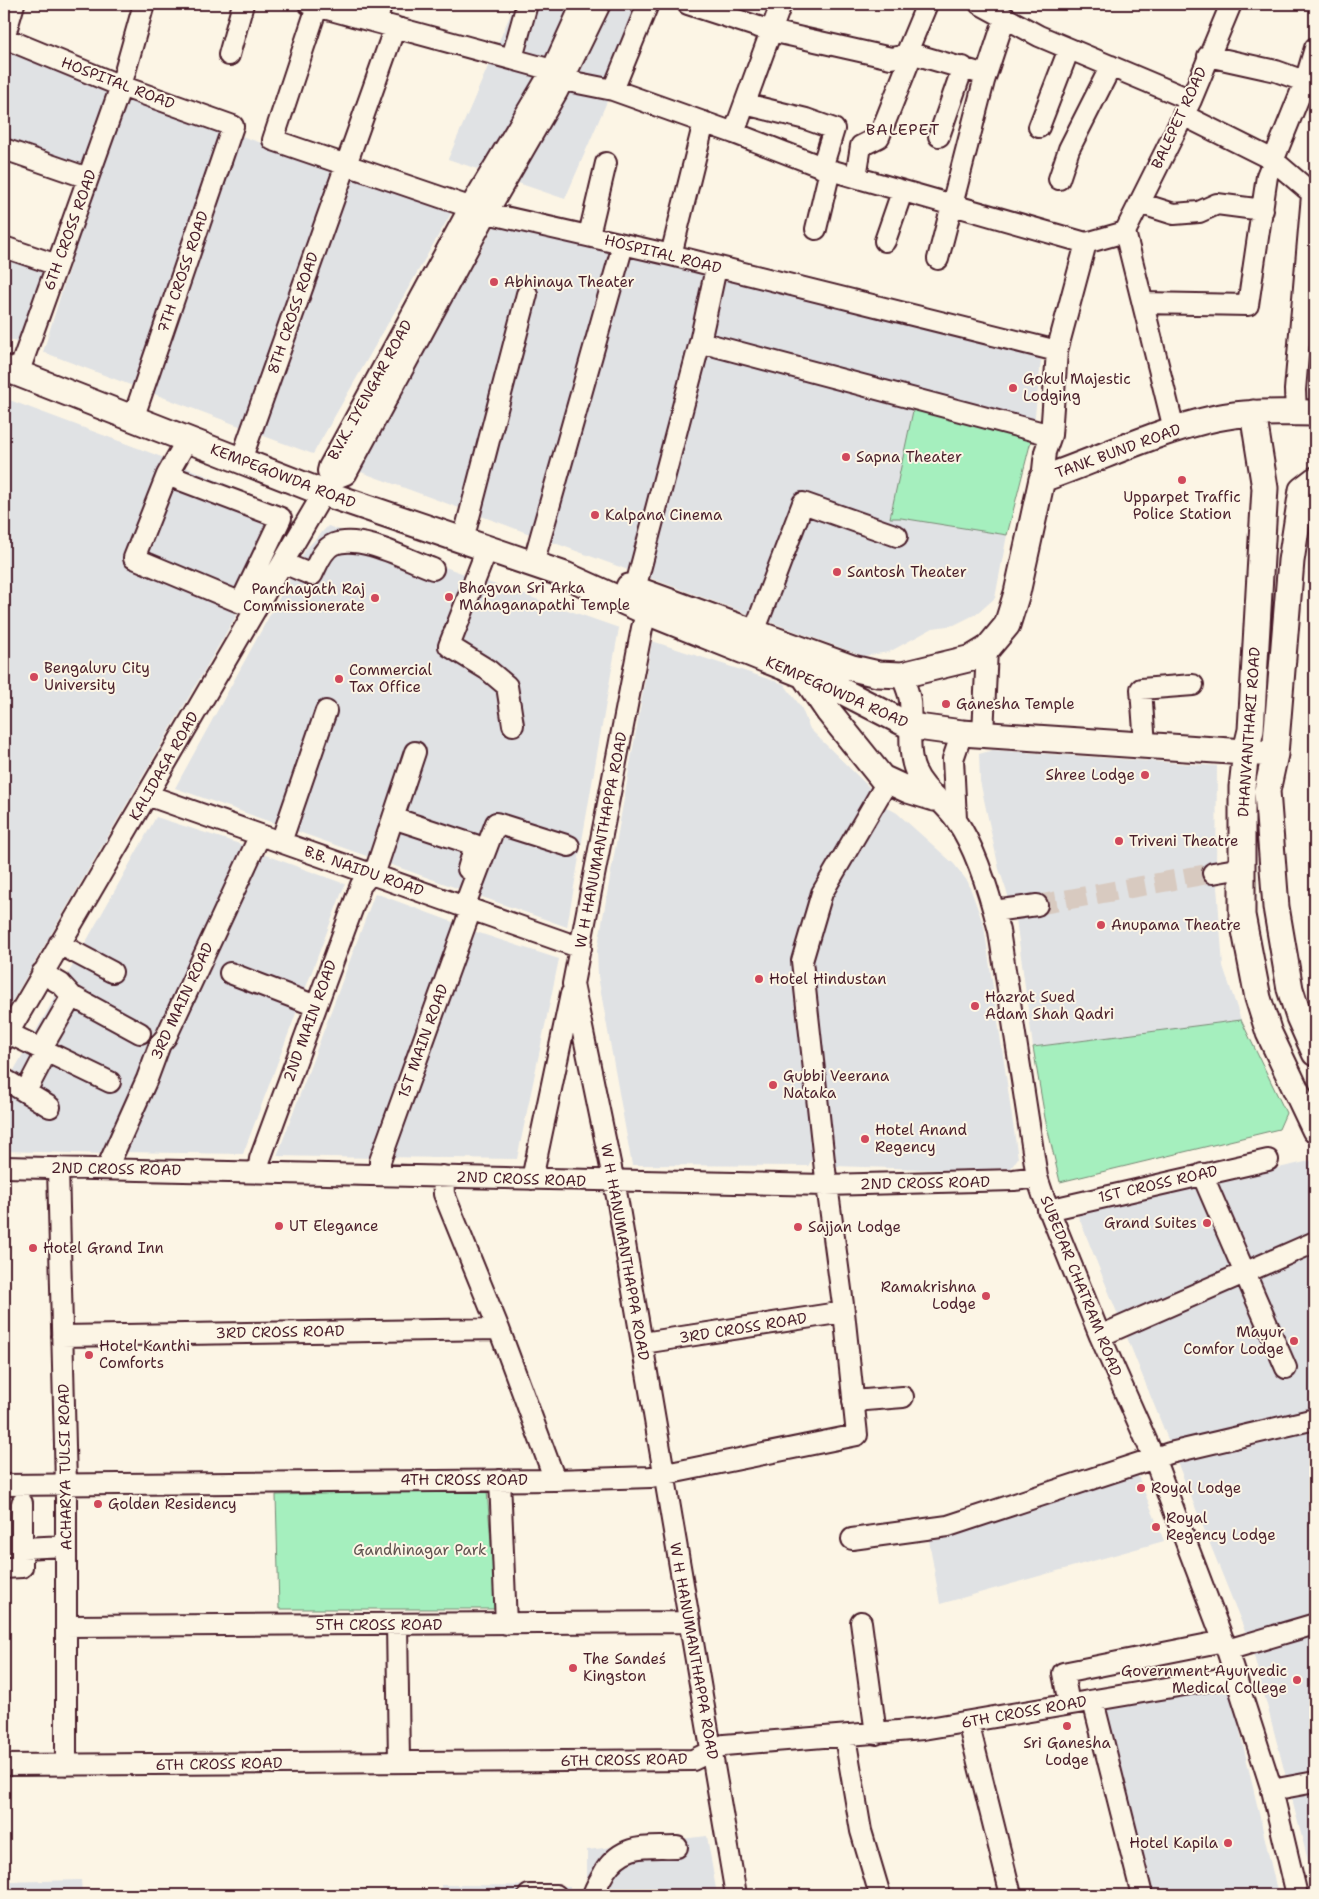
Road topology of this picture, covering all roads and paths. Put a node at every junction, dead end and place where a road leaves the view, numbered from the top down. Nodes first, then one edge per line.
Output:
1 (14, 4) edge
2 (144, 4) edge
3 (243, 4) edge
4 (527, 4) edge
5 (582, 4) edge
6 (600, 4) edge
7 (648, 4) edge
8 (688, 4) edge
9 (781, 4) edge
10 (926, 4) edge
11 (980, 4) edge
12 (1231, 4) edge
13 (315, 5) edge
14 (384, 17) edge
15 (1005, 17) junction
16 (771, 31) junction
17 (4, 38) edge
18 (1315, 48) edge
19 (1069, 49) junction
20 (909, 53) junction
21 (229, 55) dead end
22 (1208, 56) junction
23 (512, 58) junction
24 (1111, 66) junction
25 (963, 67) junction
26 (557, 75) junction
27 (986, 75) junction
28 (1310, 83) edge
29 (121, 86) junction
30 (613, 90) junction
31 (745, 104) junction
32 (1187, 107) junction
33 (704, 122) junction
34 (233, 126) joint
35 (1039, 127) dead end
36 (734, 133) junction
37 (939, 136) dead end
38 (4, 149) edge
39 (1273, 160) junction
40 (606, 163) dead end
41 (345, 165) junction
42 (826, 169) junction
43 (856, 177) junction
44 (88, 178) junction
45 (1059, 179) dead end
46 (902, 192) junction
47 (1313, 195) edge
48 (1139, 203) junction
49 (950, 206) junction
50 (479, 210) junction
51 (1263, 210) junction
52 (816, 229) dead end
53 (1125, 232) junction
54 (588, 236) junction
55 (885, 241) dead end
56 (1086, 244) junction
57 (623, 245) junction
58 (4, 247) edge
59 (670, 255) junction
60 (938, 259) dead end
61 (57, 265) junction
62 (716, 268) junction
63 (527, 294) dead end
64 (1144, 303) junction
65 (700, 342) junction
66 (1057, 351) junction
67 (11, 371) edge
68 (1253, 413) junction
69 (1306, 413) edge
70 (134, 419) junction
71 (1174, 429) junction
72 (1051, 435) junction
73 (187, 440) junction
74 (240, 460) junction
75 (167, 475) junction
76 (1042, 479) junction
77 (1315, 480) edge
78 (328, 486) junction
79 (897, 536) dead end
80 (463, 540) junction
81 (487, 549) junction
82 (1262, 557) junction
83 (1291, 561) junction
84 (283, 563) junction
85 (533, 564) junction
86 (433, 569) dead end
87 (564, 575) junction
88 (635, 589) junction
89 (248, 606) junction
90 (647, 612) junction
91 (754, 632) junction
92 (987, 649) junction
93 (803, 674) junction
94 (902, 675) junction
95 (1193, 685) dead end
96 (326, 711) dead end
97 (513, 725) dead end
98 (910, 726) junction
99 (972, 734) junction
100 (1145, 745) junction
101 (415, 752) dead end
102 (1246, 752) junction
103 (1275, 754) junction
104 (888, 782) junction
105 (147, 795) junction
106 (934, 798) junction
107 (393, 818) junction
108 (956, 819) junction
109 (260, 835) junction
110 (281, 842) junction
111 (569, 846) dead end
112 (1242, 868) junction
113 (369, 873) junction
114 (1213, 874) tunnel mouth
115 (463, 906) junction
116 (1037, 906) tunnel mouth
117 (994, 911) junction
118 (59, 944) junction
119 (581, 948) junction
120 (112, 972) dead end
121 (42, 973) junction
122 (230, 973) dead end
123 (573, 984) junction
124 (72, 996) junction
125 (316, 1006) junction
126 (1307, 1014) edge
127 (9, 1031) edge
128 (140, 1033) dead end
129 (47, 1045) junction
130 (1315, 1053) edge
131 (108, 1077) dead end
132 (4, 1079) edge
133 (26, 1091) junction
134 (50, 1107) dead end
135 (1315, 1130) edge
136 (1268, 1160) dead end
137 (4, 1167) edge
138 (58, 1168) junction
139 (107, 1168) junction
140 (258, 1172) junction
141 (1202, 1174) junction
142 (380, 1175) junction
143 (443, 1176) junction
144 (1037, 1177) junction
145 (532, 1179) junction
146 (613, 1182) junction
147 (826, 1185) junction
148 (1048, 1210) junction
149 (1315, 1242) edge
150 (1244, 1272) junction
151 (844, 1312) junction
152 (498, 1329) junction
153 (62, 1336) junction
154 (1100, 1336) junction
155 (642, 1343) junction
156 (1286, 1368) dead end
157 (903, 1397) dead end
158 (853, 1401) junction
159 (1315, 1420) edge
160 (1154, 1458) junction
161 (664, 1475) junction
162 (500, 1480) junction
163 (555, 1480) junction
164 (4, 1485) edge
165 (66, 1485) junction
166 (22, 1503) dead end
167 (852, 1539) dead end
168 (66, 1546) junction
169 (22, 1548) junction
170 (4, 1568) edge
171 (690, 1622) junction
172 (861, 1622) dead end
173 (397, 1624) junction
174 (506, 1624) junction
175 (1315, 1624) edge
176 (67, 1626) junction
177 (1226, 1646) junction
178 (1236, 1674) junction
179 (1093, 1700) junction
180 (1069, 1704) junction
181 (968, 1722) junction
182 (876, 1734) junction
183 (845, 1737) junction
184 (712, 1752) junction
185 (398, 1761) junction
186 (4, 1765) edge
187 (66, 1766) junction
188 (1315, 1782) edge
189 (1272, 1790) junction
190 (678, 1847) dead end
191 (529, 1895) edge
192 (556, 1895) edge
193 (592, 1895) edge
194 (736, 1895) edge
195 (880, 1895) edge
196 (1011, 1895) edge
197 (1142, 1895) edge
198 (1297, 1895) edge

1 - 17 street
2 - 29 street, 6TH CROSS ROAD
3 - 21 street
4 - 23 street
5 - 26 street, B.V.K. IYENGAR ROAD
6 - 26 street, B.V.K. IYENGAR ROAD
7 - 30 street
8 - 16 street
9 - 16 street
10 - 20 street
11 - 15 street
12 - 22 street, BALEPET ROAD
13 - 14 street
13 - 41 street, HOSPITAL ROAD
14 - 23 street
14 - 41 street, 8TH CROSS ROAD
15 - 19 street
15 - 27 street
16 - 20 street
16 - 31 street
17 - 29 street, HOSPITAL ROAD
18 - 28 street
19 - 24 street
19 - 35 street
20 - 25 street
20 - 43 street
22 - 28 street
22 - 32 street, BALEPET ROAD
23 - 26 street
24 - 32 street
24 - 45 street
25 - 27 street
25 - 37 street
26 - 30 street
26 - 50 street, B.V.K. IYENGAR ROAD
27 - 49 street
28 - 39 street
29 - 34 street, HOSPITAL ROAD
29 - 44 street, 6TH CROSS ROAD
30 - 33 street
31 - 36 street
31 - 42 street
32 - 39 street
32 - 48 street, BALEPET ROAD
33 - 36 street
33 - 59 street
34 - 70 street, 7TH CROSS ROAD
36 - 42 street
38 - 44 street
39 - 47 street
39 - 51 street
40 - 54 street
41 - 50 street, HOSPITAL ROAD
41 - 74 street, 8TH CROSS ROAD
42 - 43 street
42 - 52 street
43 - 46 street
44 - 61 street, 6TH CROSS ROAD
46 - 49 street
46 - 55 street
47 - 69 street
48 - 51 street
48 - 53 street, BALEPET ROAD
49 - 56 street
49 - 60 street
50 - 54 street, HOSPITAL ROAD
50 - 78 street, B.V.K. IYENGAR ROAD
51 - 64 street
53 - 56 street
53 - 64 street
54 - 57 street, HOSPITAL ROAD
56 - 66 street
57 - 59 street, HOSPITAL ROAD
57 - 85 street
58 - 61 street
59 - 62 street, HOSPITAL ROAD
61 - 67 street, 6TH CROSS ROAD
62 - 65 street
62 - 66 street, HOSPITAL ROAD
63 - 80 street
64 - 71 street
65 - 72 street
65 - 88 street
66 - 72 street
67 - 70 main road, KEMPEGOWDA ROAD
68 - 69 main road, TANK BUND ROAD
68 - 71 main road, TANK BUND ROAD
68 - 82 main road, DHANVANTHARI ROAD
70 - 73 main road, KEMPEGOWDA ROAD
71 - 76 main road, TANK BUND ROAD
72 - 76 street
73 - 74 main road, KEMPEGOWDA ROAD
73 - 75 street
74 - 78 main road, KEMPEGOWDA ROAD
75 - 89 street
75 - 89 street
76 - 92 main road, TANK BUND ROAD
77 - 83 main road
78 - 80 main road, KEMPEGOWDA ROAD
78 - 84 street, KALIDASA ROAD
79 - 91 street
80 - 81 main road, KEMPEGOWDA ROAD
81 - 85 main road, KEMPEGOWDA ROAD
81 - 97 street
82 - 83 main road
82 - 102 main road, DHANVANTHARI ROAD
83 - 103 main road, DHANVANTHARI ROAD
84 - 86 street
84 - 89 street, KALIDASA ROAD
85 - 87 main road, KEMPEGOWDA ROAD
87 - 88 main road, KEMPEGOWDA ROAD
87 - 90 main road, KEMPEGOWDA ROAD
88 - 91 main road, KEMPEGOWDA ROAD
89 - 105 street, KALIDASA ROAD
90 - 93 main road, KEMPEGOWDA ROAD
90 - 119 street, W H HANUMANTHAPPA ROAD
91 - 94 main road, KEMPEGOWDA ROAD
92 - 94 main road, TANK BUND ROAD
92 - 99 street
93 - 98 main road, KEMPEGOWDA ROAD
93 - 104 main road
94 - 98 street, SUBEDAR CHATRAM ROAD
95 - 100 street
96 - 110 street
98 - 99 main road, KEMPEGOWDA ROAD
98 - 106 street, SUBEDAR CHATRAM ROAD
99 - 100 main road, KEMPEGOWDA ROAD
99 - 108 street
100 - 102 main road, KEMPEGOWDA ROAD
101 - 107 street, 2ND MAIN ROAD
102 - 103 main road, KEMPEGOWDA ROAD
102 - 112 main road, DHANVANTHARI ROAD
103 - 126 main road, DHANVANTHARI ROAD
104 - 106 main road
104 - 147 street
105 - 109 street, B.B. NAIDU ROAD
105 - 118 street, KALIDASA ROAD
106 - 108 street, SUBEDAR CHATRAM ROAD
107 - 113 street, 2ND MAIN ROAD
107 - 115 street
108 - 117 street, SUBEDAR CHATRAM ROAD
109 - 110 street, B.B. NAIDU ROAD
109 - 139 street, 3RD MAIN ROAD
110 - 113 street, B.B. NAIDU ROAD
111 - 115 street
112 - 114 street
112 - 135 main road, DHANVANTHARI ROAD
113 - 115 street, B.B. NAIDU ROAD
113 - 125 street, 2ND MAIN ROAD
115 - 119 street, B.B. NAIDU ROAD
115 - 142 street, 1ST MAIN ROAD
116 - 117 street
117 - 144 street, SUBEDAR CHATRAM ROAD
118 - 120 street
118 - 121 street, KALIDASA ROAD
119 - 123 street, W H HANUMANTHAPPA ROAD
121 - 124 street
121 - 127 street, KALIDASA ROAD
122 - 125 street
123 - 145 street
123 - 146 street, W H HANUMANTHAPPA ROAD
124 - 128 street
124 - 129 street
125 - 140 street, 2ND MAIN ROAD
126 - 130 main road, DHANVANTHARI ROAD
127 - 129 street
129 - 131 street
129 - 133 street
132 - 133 street
133 - 134 street
136 - 141 street, 1ST CROSS ROAD
137 - 138 street, 2ND CROSS ROAD
138 - 139 street, 2ND CROSS ROAD
138 - 153 street, ACHARYA TULSI ROAD
139 - 140 street, 2ND CROSS ROAD
140 - 142 street, 2ND CROSS ROAD
141 - 148 street, 1ST CROSS ROAD
141 - 150 street
142 - 143 street, 2ND CROSS ROAD
143 - 145 street, 2ND CROSS ROAD
143 - 152 street
144 - 147 street, 2ND CROSS ROAD
144 - 148 street, SUBEDAR CHATRAM ROAD
145 - 146 street, 2ND CROSS ROAD
146 - 147 street, 2ND CROSS ROAD
146 - 155 street, W H HANUMANTHAPPA ROAD
147 - 151 street
148 - 154 street, SUBEDAR CHATRAM ROAD
149 - 150 street
150 - 154 street
150 - 156 street
151 - 155 street, 3RD CROSS ROAD
151 - 158 street
152 - 153 street, 3RD CROSS ROAD
152 - 163 street
153 - 165 street, ACHARYA TULSI ROAD
154 - 160 street, SUBEDAR CHATRAM ROAD
155 - 161 street, W H HANUMANTHAPPA ROAD
157 - 158 street
158 - 161 street, 4TH CROSS ROAD
159 - 160 street
160 - 167 street
160 - 177 street, SUBEDAR CHATRAM ROAD
161 - 163 street, 4TH CROSS ROAD
161 - 171 street, W H HANUMANTHAPPA ROAD
162 - 163 street, 4TH CROSS ROAD
162 - 165 street, 4TH CROSS ROAD
162 - 174 street
164 - 165 street, 4TH CROSS ROAD
165 - 168 street, ACHARYA TULSI ROAD
166 - 169 street
168 - 169 street
168 - 176 street, ACHARYA TULSI ROAD
169 - 170 street
171 - 174 street, 5TH CROSS ROAD
171 - 184 street, W H HANUMANTHAPPA ROAD
172 - 182 street
173 - 174 street, 5TH CROSS ROAD
173 - 176 street, 5TH CROSS ROAD
173 - 185 street
175 - 177 street
176 - 187 street, ACHARYA TULSI ROAD
177 - 178 street, SUBEDAR CHATRAM ROAD
177 - 180 street
178 - 179 street, 6TH CROSS ROAD
178 - 189 street, SUBEDAR CHATRAM ROAD
179 - 180 street, 6TH CROSS ROAD
179 - 197 street
180 - 181 street, 6TH CROSS ROAD
181 - 182 street, 6TH CROSS ROAD
181 - 196 street
182 - 183 street, 6TH CROSS ROAD
183 - 184 street, 6TH CROSS ROAD
183 - 195 street
184 - 185 street, 6TH CROSS ROAD
184 - 194 street, W H HANUMANTHAPPA ROAD
185 - 187 street, 6TH CROSS ROAD
186 - 187 street, 6TH CROSS ROAD
188 - 189 street
189 - 198 street, SUBEDAR CHATRAM ROAD
190 - 193 street
191 - 192 street

